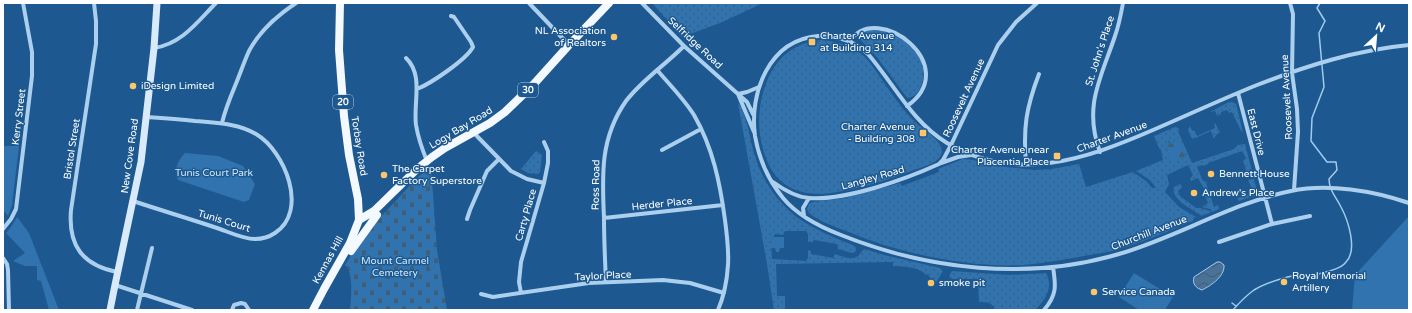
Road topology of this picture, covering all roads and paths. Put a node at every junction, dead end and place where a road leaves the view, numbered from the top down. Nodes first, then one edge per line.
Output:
1 (23, 3) edge
2 (94, 3) edge
3 (157, 3) edge
4 (216, 3) edge
5 (296, 3) edge
6 (340, 3) edge
7 (529, 3) edge
8 (609, 3) edge
9 (642, 3) edge
10 (1037, 3) edge
11 (1123, 3) edge
12 (1290, 3) edge
13 (451, 16) dead end
14 (850, 41) junction
15 (569, 45) junction
16 (1409, 45) edge
17 (684, 46) junction
18 (154, 48) junction
19 (406, 58) dead end
20 (657, 70) junction
21 (1292, 73) junction
22 (1039, 74) dead end
23 (759, 87) junction
24 (417, 89) junction
25 (1238, 93) junction
26 (738, 94) junction
27 (907, 106) junction
28 (146, 117) junction
29 (754, 118) junction
30 (222, 123) junction
31 (701, 129) junction
32 (473, 132) junction
33 (755, 135) junction
34 (544, 142) dead end
35 (951, 145) junction
36 (662, 150) dead end
37 (1100, 152) junction
38 (973, 155) junction
39 (499, 159) junction
40 (427, 161) junction
41 (939, 164) junction
42 (1026, 164) junction
43 (772, 182) junction
44 (544, 183) junction
45 (1294, 190) junction
46 (809, 198) junction
47 (1265, 198) junction
48 (358, 199) junction
49 (388, 199) junction
50 (133, 201) junction
51 (1409, 203) edge
52 (381, 205) junction
53 (723, 205) junction
54 (378, 215) junction
55 (1310, 216) dead end
56 (805, 217) junction
57 (604, 218) junction
58 (467, 219) dead end
59 (359, 220) junction
60 (1272, 224) junction
61 (3, 229) edge
62 (1219, 242) dead end
63 (152, 248) dead end
64 (3, 258) edge
65 (340, 261) junction
66 (1053, 267) junction
67 (117, 272) junction
68 (606, 282) junction
69 (114, 285) junction
70 (140, 293) junction
71 (521, 293) junction
72 (724, 293) junction
73 (481, 294) dead end
74 (9, 310) edge
75 (110, 310) edge
76 (137, 310) edge
77 (192, 310) edge
78 (232, 310) edge
79 (249, 310) edge
80 (314, 310) edge
81 (718, 310) edge
82 (1044, 310) edge

1 - 61 street, Kerry Street
2 - 67 street, Bristol Street
3 - 18 street, New Cove Road
4 - 18 street
5 - 30 street
6 - 48 main road, Torbay Road / 20
7 - 15 street
8 - 15 main road, Logy Bay Road / 30
9 - 17 street, Selfridge Road
10 - 35 street, Roosevelt Avenue
11 - 37 street, St. John's Place
12 - 21 street, Roosevelt Avenue
13 - 24 street
14 - 23 street, Charter Avenue
14 - 27 street, Charter Avenue
14 - 27 street
15 - 32 main road, Logy Bay Road / 30
16 - 21 street, Charter Avenue
17 - 20 street, Ross Road
17 - 26 street, Selfridge Road
18 - 28 street, New Cove Road
19 - 24 street
20 - 31 street
20 - 57 street, Ross Road
21 - 25 street, Charter Avenue
21 - 45 street, Roosevelt Avenue
22 - 42 street
23 - 26 street
23 - 29 street, Charter Avenue
24 - 40 street
25 - 37 street, Charter Avenue
25 - 47 street, East Drive
26 - 29 street, Selfridge Road
26 - 33 street, Selfridge Road
27 - 35 street, Charter Avenue
28 - 30 street, Tunis Court
28 - 50 street, New Cove Road
29 - 33 street, Charter Avenue
30 - 50 street, Tunis Court
31 - 36 street
31 - 53 street
32 - 39 street
32 - 40 main road, Logy Bay Road / 30
33 - 43 street, Churchill Avenue
34 - 44 street, Carty Place
35 - 38 street, Charter Avenue
35 - 41 street
37 - 42 street, Charter Avenue
38 - 41 street, Langley Road
38 - 42 street, Charter Avenue
39 - 44 street
39 - 58 street
40 - 49 main road, Logy Bay Road / 30
41 - 46 street, Langley Road
43 - 46 street, Langley Road
43 - 56 street, Churchill Avenue
44 - 71 street, Carty Place
45 - 47 street, Churchill Avenue
45 - 51 street, Churchill Avenue
46 - 56 street
47 - 60 street, East Drive
47 - 66 street, Churchill Avenue
48 - 52 main road
48 - 59 main road, Torbay Road / 20
49 - 52 main road, Logy Bay Road / 30
49 - 54 main road, Logy Bay Road / 30
50 - 67 street, New Cove Road
52 - 59 main road, Logy Bay Road / 30
53 - 57 street, Herder Place
53 - 72 street
54 - 59 main road
54 - 65 main road, Logy Bay Road
55 - 60 street
56 - 66 street, Churchill Avenue
57 - 68 street, Ross Road
59 - 65 main road, Kennas Hill
60 - 62 street
63 - 70 street
64 - 74 street
65 - 80 main road, Kennas Hill
66 - 82 street
67 - 69 street, New Cove Road
68 - 71 street, Taylor Place
68 - 72 street, Taylor Place
69 - 70 street
69 - 75 street, New Cove Road
70 - 76 street
70 - 77 street
71 - 73 street, Taylor Place
72 - 81 street
78 - 79 street

